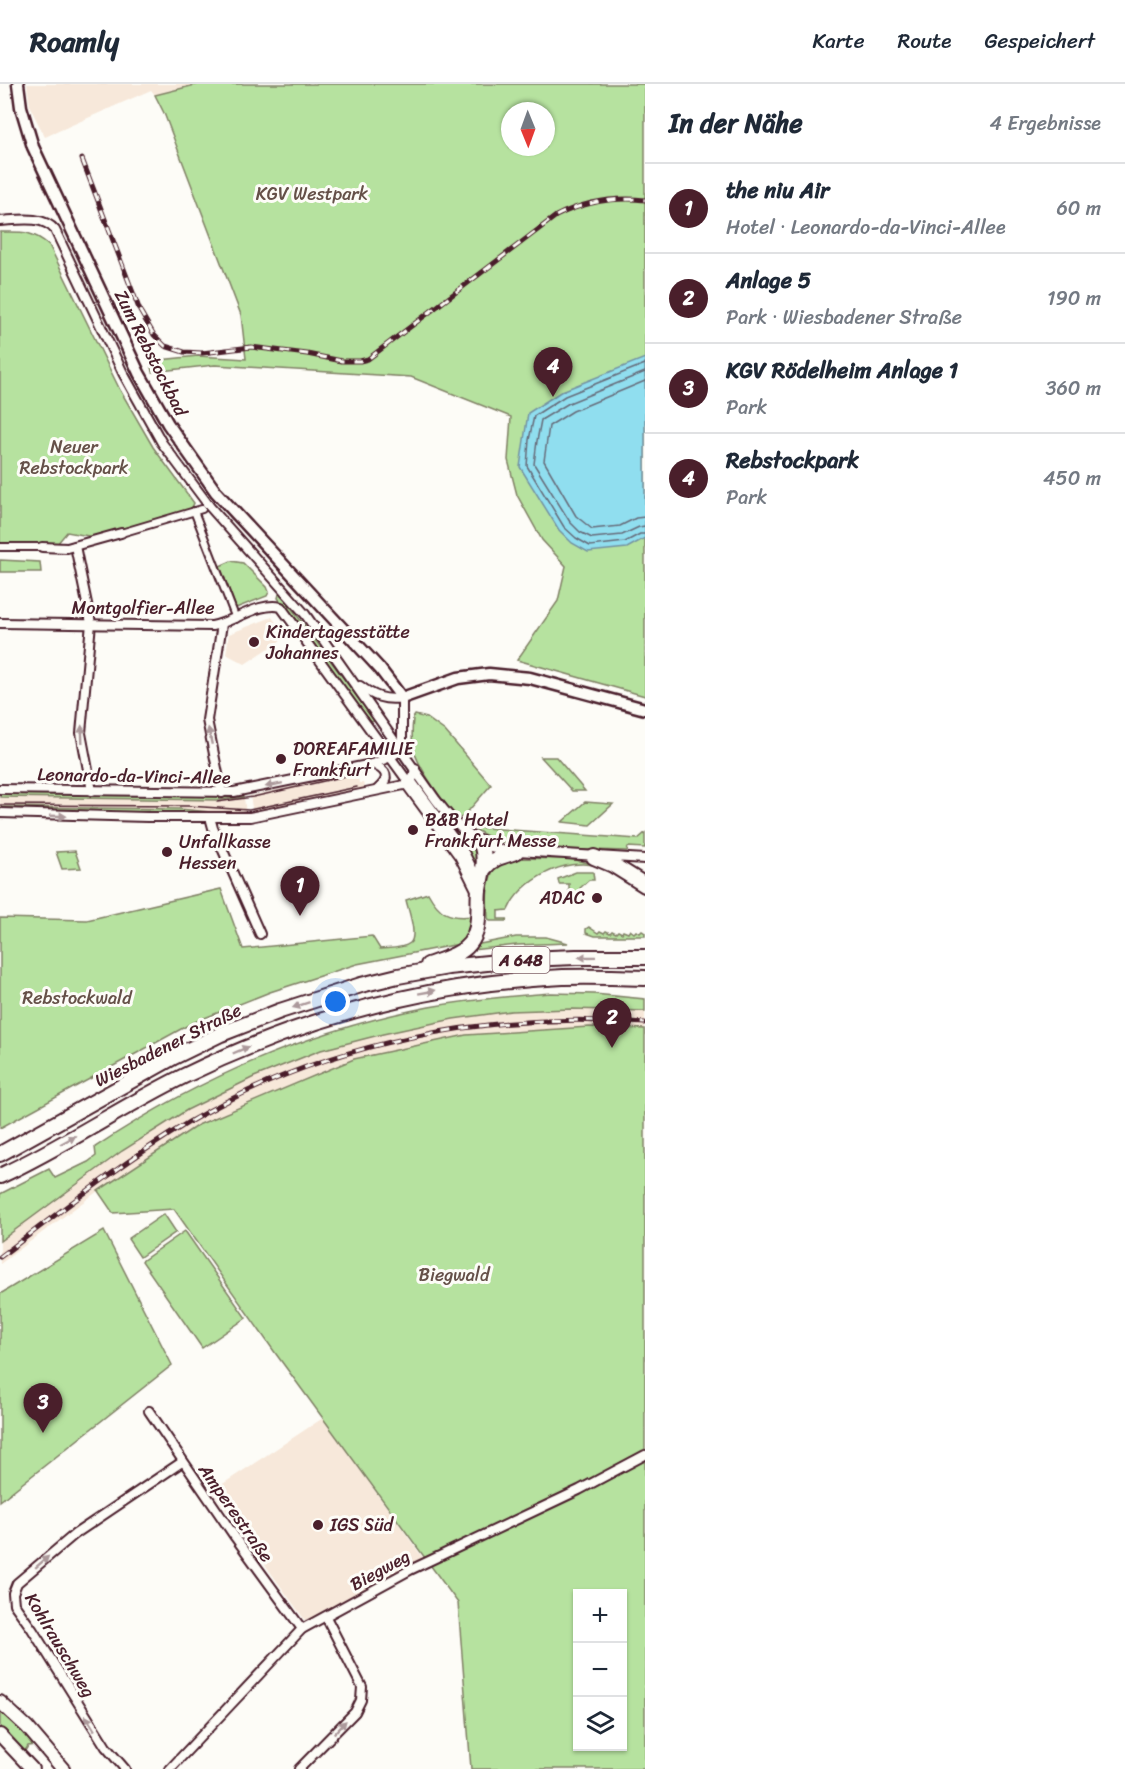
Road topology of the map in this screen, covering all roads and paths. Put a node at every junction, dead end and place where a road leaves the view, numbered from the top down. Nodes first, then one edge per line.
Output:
1 (18, 84) edge
2 (0, 221) edge
3 (202, 509) dead end
4 (194, 511) junction
5 (121, 533) joint
6 (75, 546) junction
7 (42, 547) joint
8 (0, 548) edge
9 (236, 619) junction
10 (0, 623) edge
11 (91, 623) junction
12 (222, 624) junction
13 (354, 681) junction
14 (402, 698) junction
15 (645, 709) edge
16 (402, 749) junction
17 (391, 757) junction
18 (372, 764) junction
19 (415, 768) junction
20 (409, 783) junction
21 (0, 789) edge
22 (378, 789) junction
23 (92, 791) junction
24 (222, 793) junction
25 (0, 813) edge
26 (210, 817) junction
27 (481, 843) junction
28 (516, 852) junction
29 (594, 857) junction
30 (645, 859) edge
31 (484, 869) junction
32 (645, 885) edge
33 (479, 889) junction
34 (260, 934) dead end
35 (645, 957) edge
36 (398, 975) junction
37 (599, 977) junction
38 (645, 978) edge
39 (645, 988) edge
40 (32, 1136) junction
41 (0, 1148) edge
42 (0, 1154) edge
43 (17, 1168) junction
44 (0, 1176) edge
45 (0, 1181) edge
46 (149, 1412) dead end
47 (645, 1455) edge
48 (182, 1462) junction
49 (326, 1617) junction
50 (302, 1629) junction
51 (0, 1702) edge
52 (0, 1735) edge
53 (51, 1754) junction
54 (29, 1765) edge
55 (63, 1769) edge
56 (125, 1769) edge
57 (170, 1769) edge
58 (299, 1769) edge

1 - 14 main road, Zum Rebstockbad
2 - 13 street
3 - 4 street
4 - 5 street
4 - 9 street
5 - 6 street
6 - 7 street
6 - 11 street
7 - 8 street
9 - 12 street, Montgolfier-Allee
9 - 17 street, Montgolfier-Allee
10 - 11 street, Montgolfier-Allee
11 - 12 street, Montgolfier-Allee
23 -> 11 street
24 -> 12 street
13 - 14 street
13 - 16 street
14 - 15 main road
14 - 16 street
16 - 17 street, Leonardo-da-Vinci-Allee
16 - 19 street
17 - 18 street, Leonardo-da-Vinci-Allee
17 - 20 street, Montgolfier-Allee
18 - 22 street
18 -> 24 street, Leonardo-da-Vinci-Allee
19 - 20 street
19 - 27 street
20 - 22 street
20 - 33 highway
21 - 23 street, Leonardo-da-Vinci-Allee
22 - 26 street
23 - 24 street, Leonardo-da-Vinci-Allee
25 -> 26 street
26 - 34 street
27 - 28 street
27 - 31 highway
28 - 29 street
28 - 31 highway
29 - 30 street
29 - 32 highway
31 - 33 highway
33 - 36 highway
35 -> 36 highway, Wiesbadener Straße / A 648
36 -> 40 highway, Wiesbadener Straße / A 648
37 - 38 highway, Wiesbadener Straße / A 648
37 - 39 highway
43 -> 37 highway, Wiesbadener Straße / A 648
40 - 41 highway
40 - 42 highway, Wiesbadener Straße / A 648
43 - 44 highway, Wiesbadener Straße / A 648
43 - 45 highway
46 - 48 street, Amperestraße
47 - 49 street, Biegweg
48 - 50 street, Amperestraße
56 -> 48 street, Kohlrauschweg
49 - 50 street, Biegweg
58 -> 49 street
50 - 57 street, Biegweg
51 - 53 main road
52 - 54 main road
53 - 54 main road
53 - 55 main road

